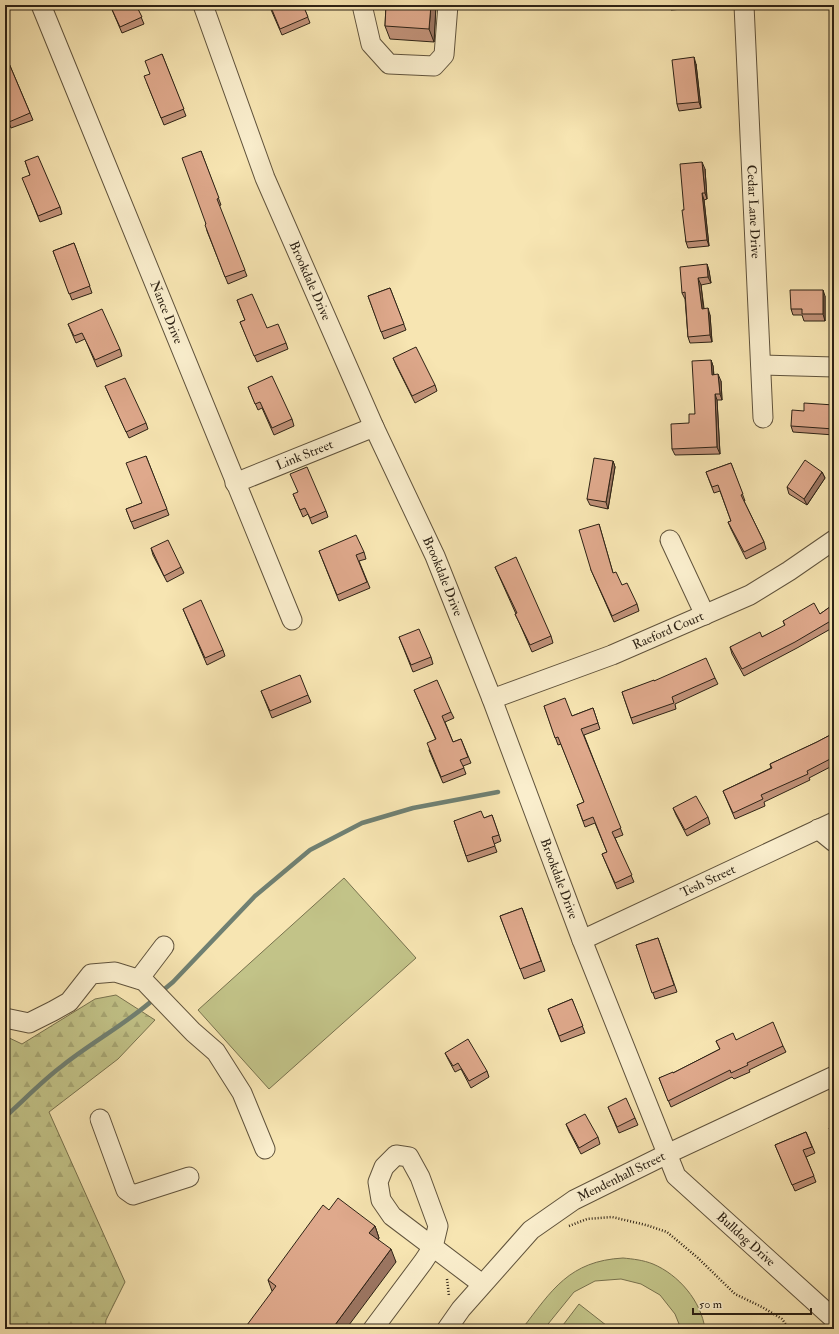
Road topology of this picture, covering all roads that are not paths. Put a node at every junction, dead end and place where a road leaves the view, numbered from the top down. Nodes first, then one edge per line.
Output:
1 (40, 5) edge
2 (203, 5) edge
3 (362, 5) edge
4 (448, 5) edge
5 (744, 5) edge
6 (761, 364) junction
7 (834, 367) edge
8 (763, 418) dead end
9 (374, 427) junction
10 (235, 483) junction
11 (670, 540) dead end
12 (834, 540) edge
13 (705, 615) junction
14 (292, 620) dead end
15 (492, 699) junction
16 (826, 825) edge
17 (834, 842) edge
18 (582, 940) junction
19 (164, 946) dead end
20 (144, 982) junction
21 (5, 1018) edge
22 (834, 1076) edge
23 (100, 1119) dead end
24 (265, 1149) dead end
25 (667, 1154) junction
26 (189, 1177) dead end
27 (482, 1284) junction
28 (834, 1319) edge
29 (373, 1329) edge
30 (446, 1329) edge

1 - 10 street, Nance Drive
2 - 9 street, Brookdale Drive
3 - 4 street
5 - 6 street, Cedar Lane Drive
6 - 7 street
6 - 8 street, Cedar Lane Drive
9 - 10 street, Link Street
9 - 15 street, Brookdale Drive
10 - 14 street, Nance Drive
11 - 13 street
12 - 13 street, Raeford Court
13 - 15 street, Raeford Court
15 - 18 street, Brookdale Drive
16 - 17 street
16 - 18 street, Tesh Street
18 - 25 street, Brookdale Drive
19 - 20 street
20 - 21 street
20 - 24 street
22 - 25 street, Mendenhall Street
23 - 26 street
25 - 27 street, Mendenhall Street
25 - 28 street, Bulldog Drive
27 - 29 street
27 - 30 street, Mendenhall Street

